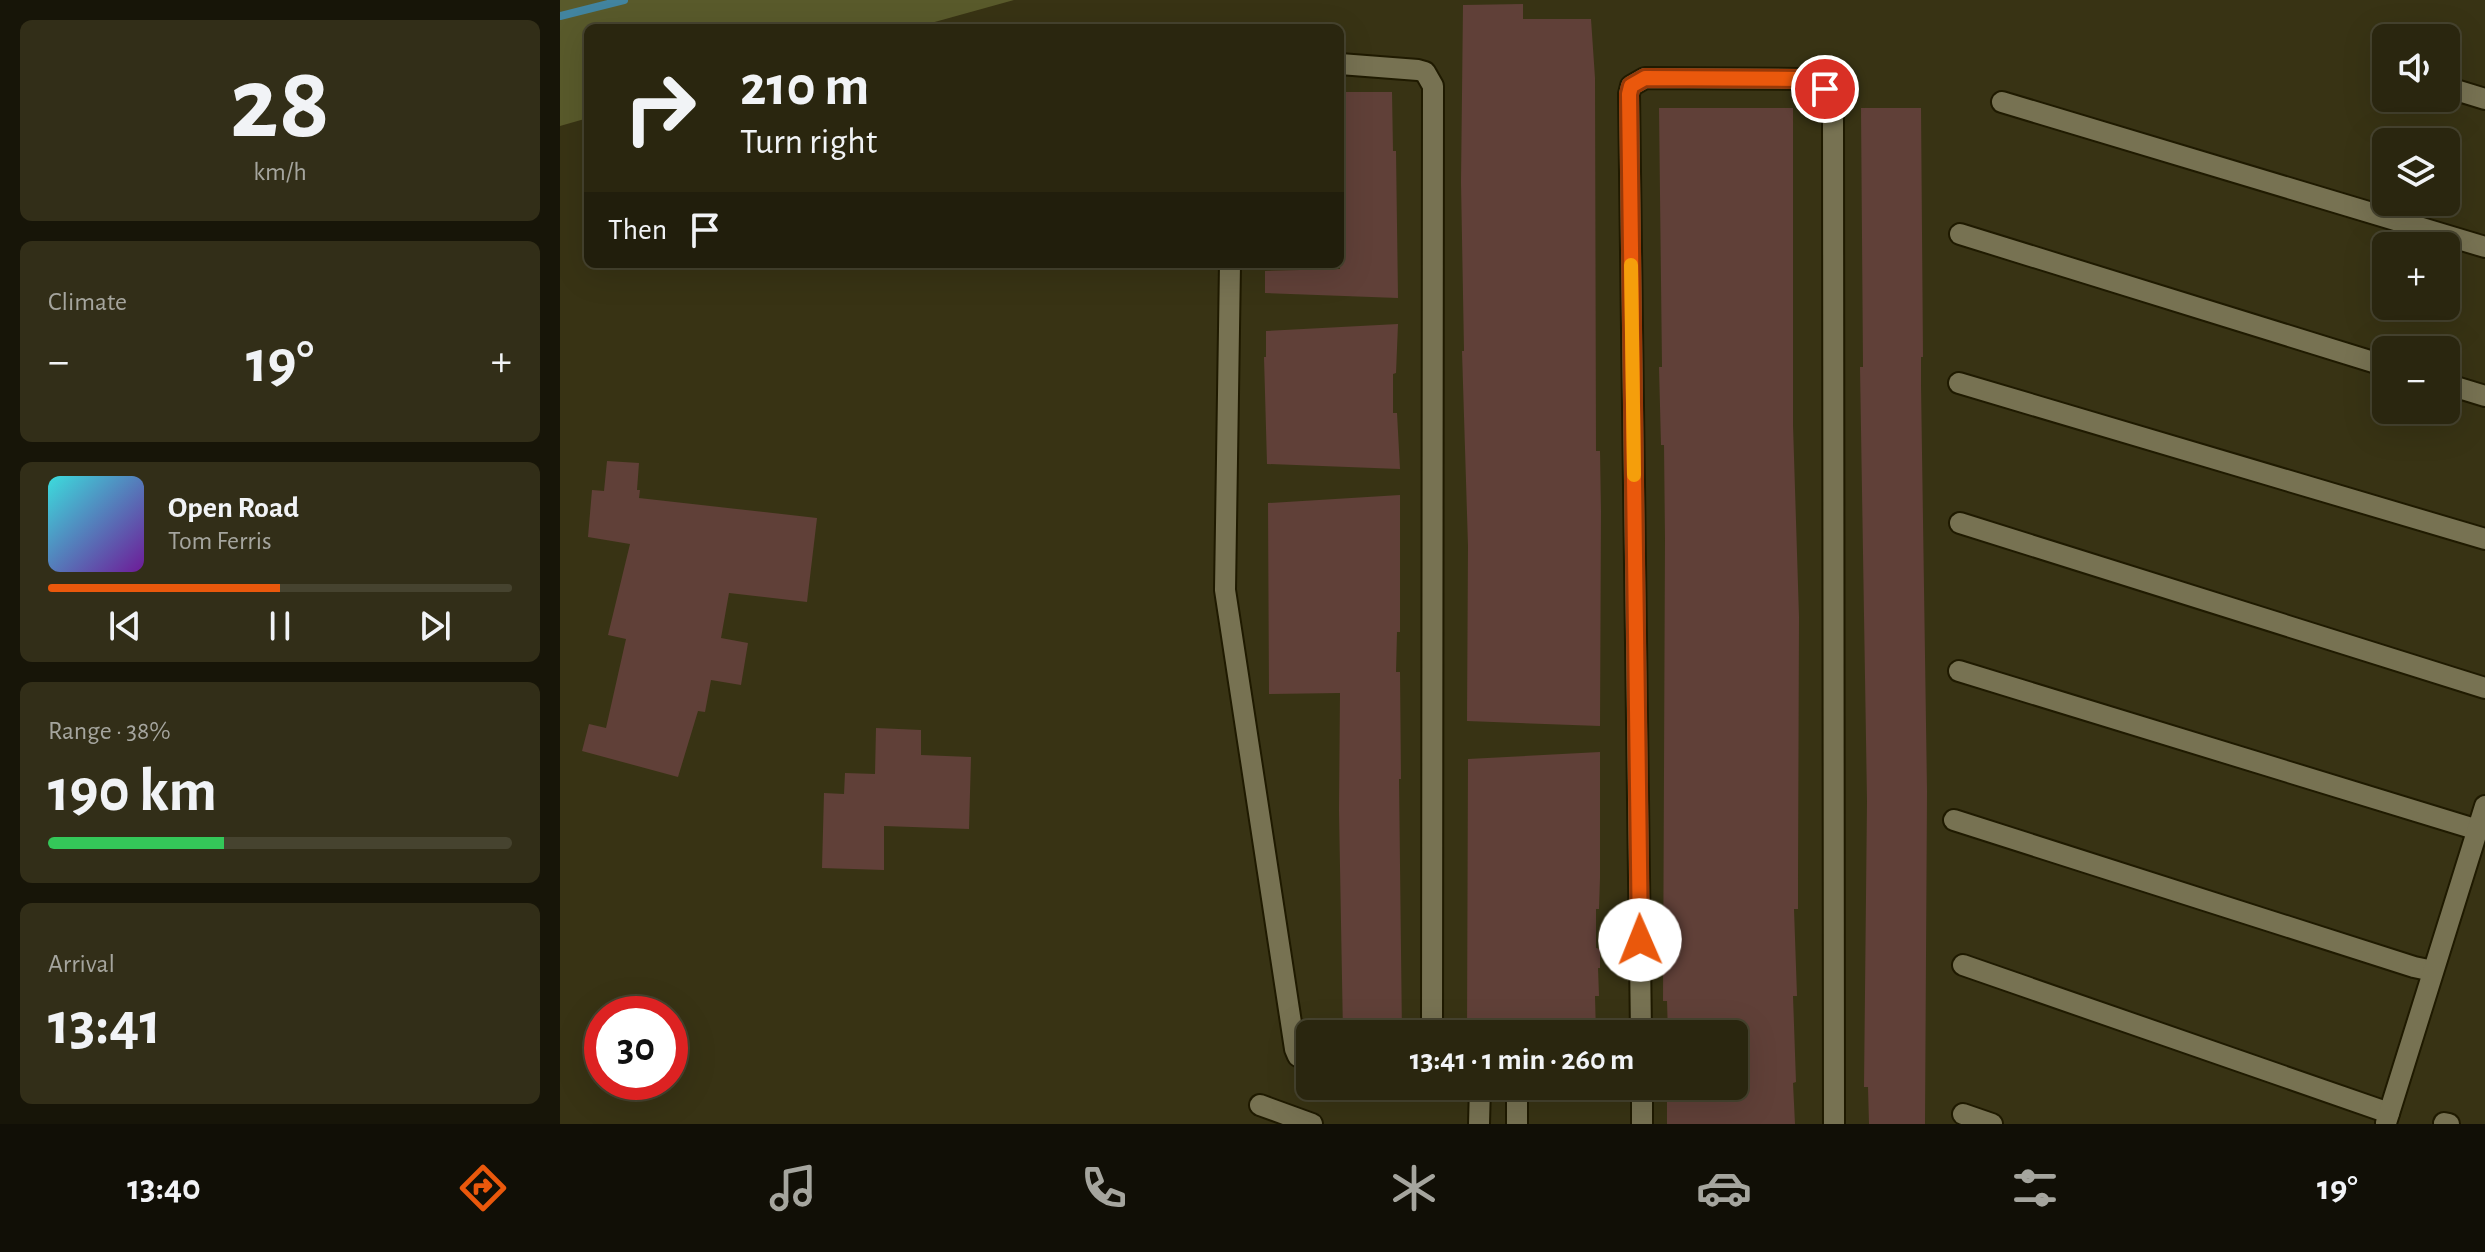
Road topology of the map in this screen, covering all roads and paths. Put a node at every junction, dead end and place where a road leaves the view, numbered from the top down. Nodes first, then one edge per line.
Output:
1 (1344, 64) edge
2 (2460, 91) edge
3 (2485, 99) edge
4 (2002, 102) dead end
5 (1960, 234) dead end
6 (2485, 247) edge
7 (1230, 268) edge
8 (2372, 362) edge
9 (1959, 383) dead end
10 (2460, 388) edge
11 (2485, 396) edge
12 (1960, 523) dead end
13 (2485, 539) edge
14 (1959, 671) dead end
15 (2485, 688) edge
16 (2485, 806) edge
17 (1954, 820) dead end
18 (2478, 830) junction
19 (1963, 965) dead end
20 (2433, 971) junction
21 (1432, 1020) edge
22 (1641, 1020) edge
23 (1296, 1051) edge
24 (1480, 1100) edge
25 (1517, 1100) edge
26 (1642, 1100) edge
27 (1260, 1105) dead end
28 (1963, 1114) dead end
29 (2387, 1118) edge
30 (1312, 1124) edge
31 (1479, 1124) edge
32 (1517, 1124) edge
33 (1642, 1124) edge
34 (1834, 1124) edge
35 (1992, 1124) edge

1 - 21 street
2 - 3 street
4 - 6 street
5 - 8 street
7 - 23 street
9 - 13 street
10 - 11 street
12 - 15 street
14 - 18 street
16 - 18 street
17 - 20 street
18 - 20 street
19 - 29 street
20 - 29 street
22 - 34 street
24 - 31 street
25 - 32 street
26 - 33 street
27 - 30 street
28 - 35 street

